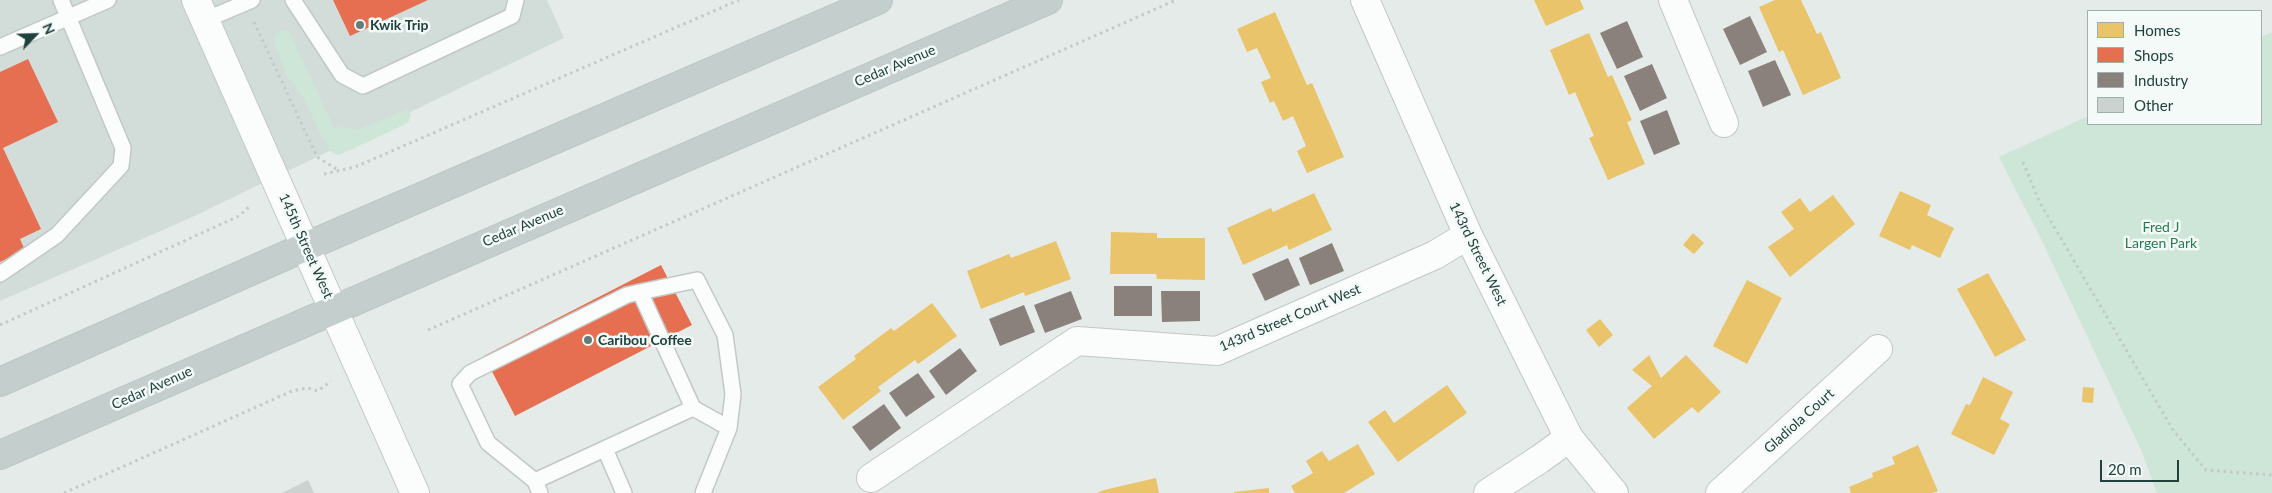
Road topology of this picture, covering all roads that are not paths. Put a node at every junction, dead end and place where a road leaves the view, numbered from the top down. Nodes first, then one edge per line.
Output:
1 (61, 0) edge
2 (108, 0) edge
3 (294, 0) edge
4 (516, 0) edge
5 (878, 0) edge
6 (1048, 0) edge
7 (1366, 0) edge
8 (1673, 0) edge
9 (249, 2) edge
10 (201, 10) edge
11 (68, 16) junction
12 (0, 47) edge
13 (1724, 123) dead end
14 (1468, 235) junction
15 (306, 247) junction
16 (0, 274) edge
17 (640, 292) junction
18 (333, 309) junction
19 (1878, 349) dead end
20 (0, 382) edge
21 (693, 408) junction
22 (729, 428) junction
23 (1569, 438) junction
24 (605, 449) junction
25 (0, 455) edge
26 (872, 478) dead end
27 (538, 487) edge
28 (415, 493) edge
29 (624, 493) edge
30 (703, 493) edge
31 (1488, 493) edge
32 (1614, 493) edge
33 (1720, 493) edge

1 - 11 lane
2 - 11 lane
3 - 4 lane
5 - 15 highway
6 - 18 highway, Cedar Avenue
7 - 14 street, 143rd Street West
8 - 13 street
9 - 10 lane
10 - 15 street, 145th Street West
11 - 12 lane
11 - 16 lane
14 - 23 street, 143rd Street West
14 - 26 street, 143rd Street Court West
15 - 18 street, 145th Street West
15 - 20 highway
17 - 21 lane
17 - 22 lane
17 - 27 lane
18 - 25 highway, Cedar Avenue
18 - 28 street, 145th Street West
19 - 33 street, Gladiola Court
21 - 22 lane
21 - 24 lane
22 - 30 lane
23 - 31 street
23 - 32 street, 143rd Street West
24 - 27 lane
24 - 29 lane

